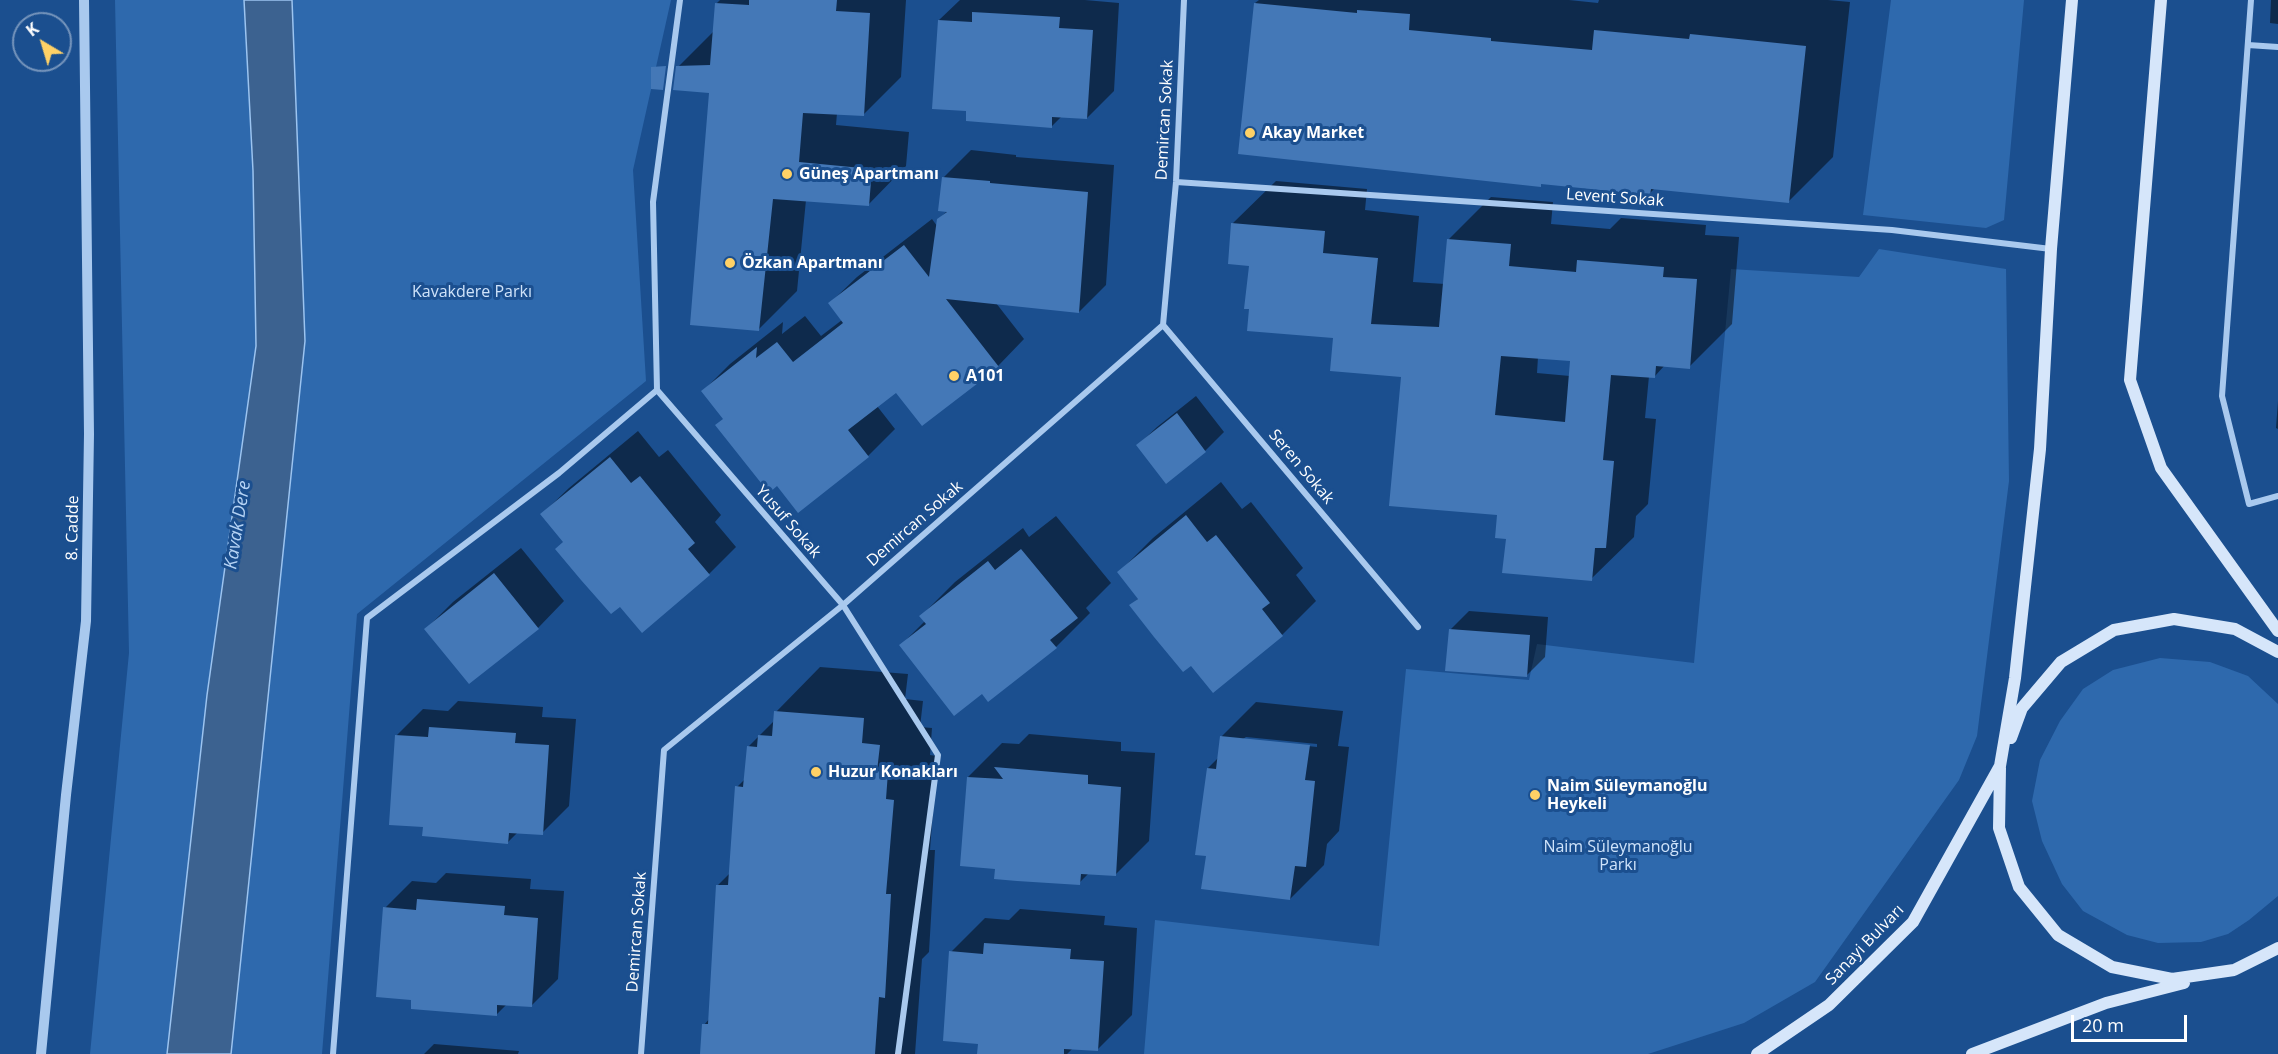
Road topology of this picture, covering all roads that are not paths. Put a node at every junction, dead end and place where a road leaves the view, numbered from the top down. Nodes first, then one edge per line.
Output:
1 (84, 0) edge
2 (680, 0) edge
3 (1184, 0) edge
4 (2072, 0) edge
5 (2161, 0) edge
6 (2251, 0) edge
7 (2248, 45) junction
8 (2278, 47) edge
9 (1176, 182) junction
10 (2051, 249) junction
11 (1163, 325) junction
12 (657, 390) junction
13 (2278, 496) edge
14 (843, 606) junction
15 (1419, 627) dead end
16 (2278, 631) edge
17 (2278, 652) edge
18 (2000, 766) junction
19 (2278, 950) edge
20 (2234, 970) junction
21 (41, 1054) edge
22 (333, 1054) edge
23 (641, 1054) edge
24 (898, 1054) edge
25 (1757, 1054) edge
26 (1972, 1054) edge

1 - 21 street, 8. Cadde
2 - 12 street
3 - 9 street, Demircan Sokak
4 - 10 main road
5 - 16 main road
6 - 7 street
7 - 8 street
7 - 13 street
9 - 10 street, Levent Sokak
9 - 11 street, Demircan Sokak
10 - 18 main road
11 - 14 street, Demircan Sokak
11 - 15 street, Seren Sokak
12 - 14 street, Yusuf Sokak
12 - 22 street
14 - 23 street, Demircan Sokak
14 - 24 street, Yusuf Sokak
17 - 18 main road
18 - 20 main road
18 - 25 main road, Sanayi Bulvarı
19 - 20 main road
20 - 26 main road

